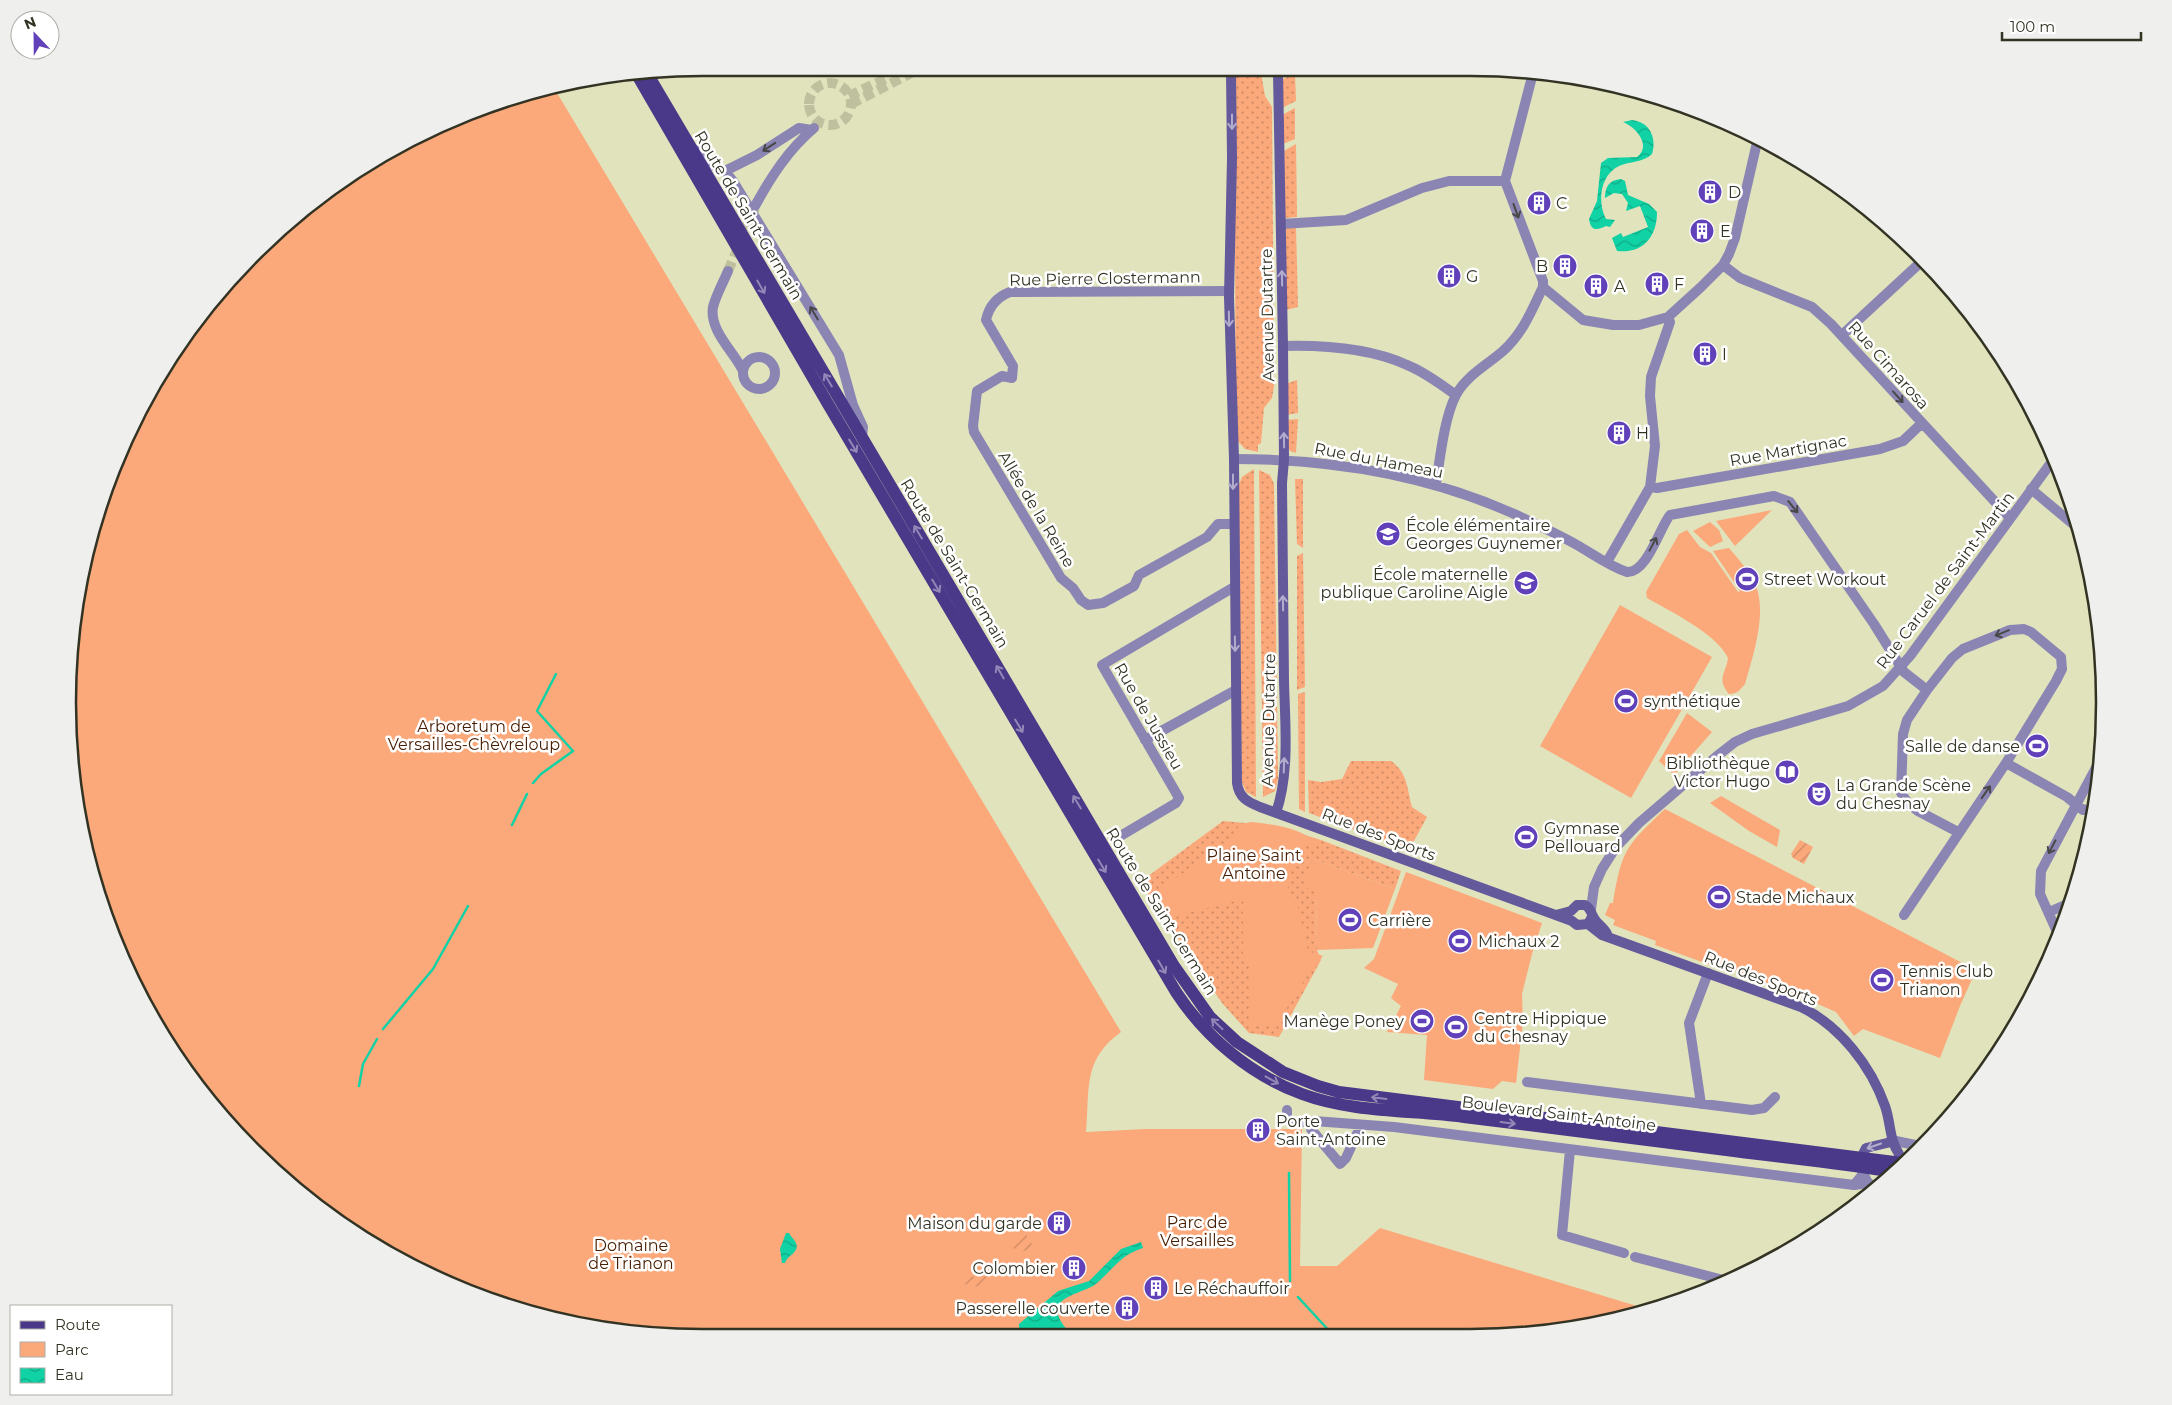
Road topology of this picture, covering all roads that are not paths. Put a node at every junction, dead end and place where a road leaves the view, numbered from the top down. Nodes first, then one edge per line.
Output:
1 (1231, 76) edge
2 (1278, 76) edge
3 (651, 79) edge
4 (640, 80) edge
5 (1531, 80) edge
6 (1756, 146) edge
7 (691, 148) junction
8 (726, 171) junction
9 (1505, 181) junction
10 (755, 206) tunnel mouth
11 (1281, 224) junction
12 (1723, 264) junction
13 (1917, 266) edge
14 (728, 271) tunnel mouth
15 (1543, 287) junction
16 (1229, 291) junction
17 (988, 310) joint
18 (1668, 317) junction
19 (1842, 335) junction
20 (1283, 346) junction
21 (734, 354) junction
22 (752, 358) junction
23 (742, 369) junction
24 (1456, 395) junction
25 (1922, 423) junction
26 (862, 437) junction
27 (1234, 459) junction
28 (1284, 460) junction
29 (2049, 465) edge
30 (1436, 484) junction
31 (1650, 487) junction
32 (2031, 488) junction
33 (2010, 518) junction
34 (2068, 520) edge
35 (1233, 524) junction
36 (1607, 562) junction
37 (1234, 587) junction
38 (1901, 667) junction
39 (1236, 690) junction
40 (1927, 690) junction
41 (1145, 740) junction
42 (2006, 763) junction
43 (2091, 776) edge
44 (2075, 804) junction
45 (2086, 810) edge
46 (1276, 813) junction
47 (1958, 832) junction
48 (1117, 838) dead end
49 (2062, 906) edge
50 (2049, 912) junction
51 (1588, 914) junction
52 (1904, 915) dead end
53 (1572, 916) junction
54 (2055, 925) edge
55 (1708, 973) junction
56 (1231, 1053) joint
57 (1255, 1055) joint
58 (1527, 1082) dead end
59 (1775, 1097) dead end
60 (1701, 1104) junction
61 (1287, 1110) dead end
62 (1314, 1121) junction
63 (1360, 1125) junction
64 (1891, 1141) junction
65 (1912, 1145) edge
66 (1570, 1150) junction
67 (1899, 1157) edge
68 (1887, 1168) edge
69 (1865, 1172) edge
70 (1624, 1254) dead end
71 (1635, 1256) dead end
72 (1716, 1278) edge

1 -> 16 main road, Avenue Dutartre
2 - 11 main road, Avenue Dutartre
3 - 7 main road, Route de Saint-Germain
4 -> 56 main road, Route de Saint-Germain
5 - 9 street
6 - 12 street
7 - 8 street
26 -> 7 main road, Route de Saint-Germain
10 -> 8 street
26 -> 8 street
9 - 11 street
9 -> 15 street
20 -> 11 main road, Avenue Dutartre
12 - 18 street
12 - 19 street, Rue Cimarosa
13 - 19 street
14 - 21 street
15 - 18 street
15 - 24 street
16 - 17 street, Rue Pierre Clostermann
16 -> 27 main road, Avenue Dutartre
17 - 35 street, Allée de la Reine
18 - 31 street
19 -> 25 street, Rue Cimarosa
20 - 24 street
28 -> 20 main road, Avenue Dutartre
21 - 22 street
21 - 23 street
22 - 23 street
22 - 23 street
24 - 30 street
25 - 31 street, Rue Martignac
25 - 33 street, Rue Cimarosa
57 -> 26 main road, Route de Saint-Germain
27 - 28 street, Rue du Hameau
27 -> 35 main road, Avenue Dutartre
28 - 30 street, Rue du Hameau
46 -> 28 main road, Avenue Dutartre
29 - 32 street, Rue Caruel de Saint-Martin
30 - 36 street, Rue du Hameau
31 - 36 street
32 - 33 street, Rue Caruel de Saint-Martin
32 - 34 street
33 - 38 street, Rue Caruel de Saint-Martin
35 - 37 main road, Avenue Dutartre
36 -> 38 street, Rue du Hameau
37 -> 39 main road, Avenue Dutartre
37 - 41 street, Rue de Jussieu
38 - 40 street
38 - 51 street, Rue Caruel de Saint-Martin
39 - 41 street
39 - 46 main road, Avenue Dutartre
42 -> 40 street
40 - 47 street
41 - 48 street, Rue de Jussieu
42 - 44 street
47 -> 42 street
43 - 44 street
44 - 45 street
44 -> 50 street
46 - 53 main road, Rue des Sports
47 - 52 street
49 - 50 street
50 - 54 street
51 - 53 main road, Rue des Sports
51 - 53 main road, Rue des Sports
51 - 55 main road, Rue des Sports
55 - 60 street
55 - 64 main road, Rue des Sports
56 -> 69 main road, Boulevard Saint-Antoine
69 -> 57 main road, Boulevard Saint-Antoine
58 - 60 street
59 - 60 street
61 - 62 street
62 - 63 street
62 - 63 street
63 - 66 street
64 - 65 street
64 - 67 main road, Rue des Sports
64 -> 69 main road
66 - 69 street
66 - 70 street
68 - 69 main road, Boulevard Saint-Antoine
71 - 72 street

